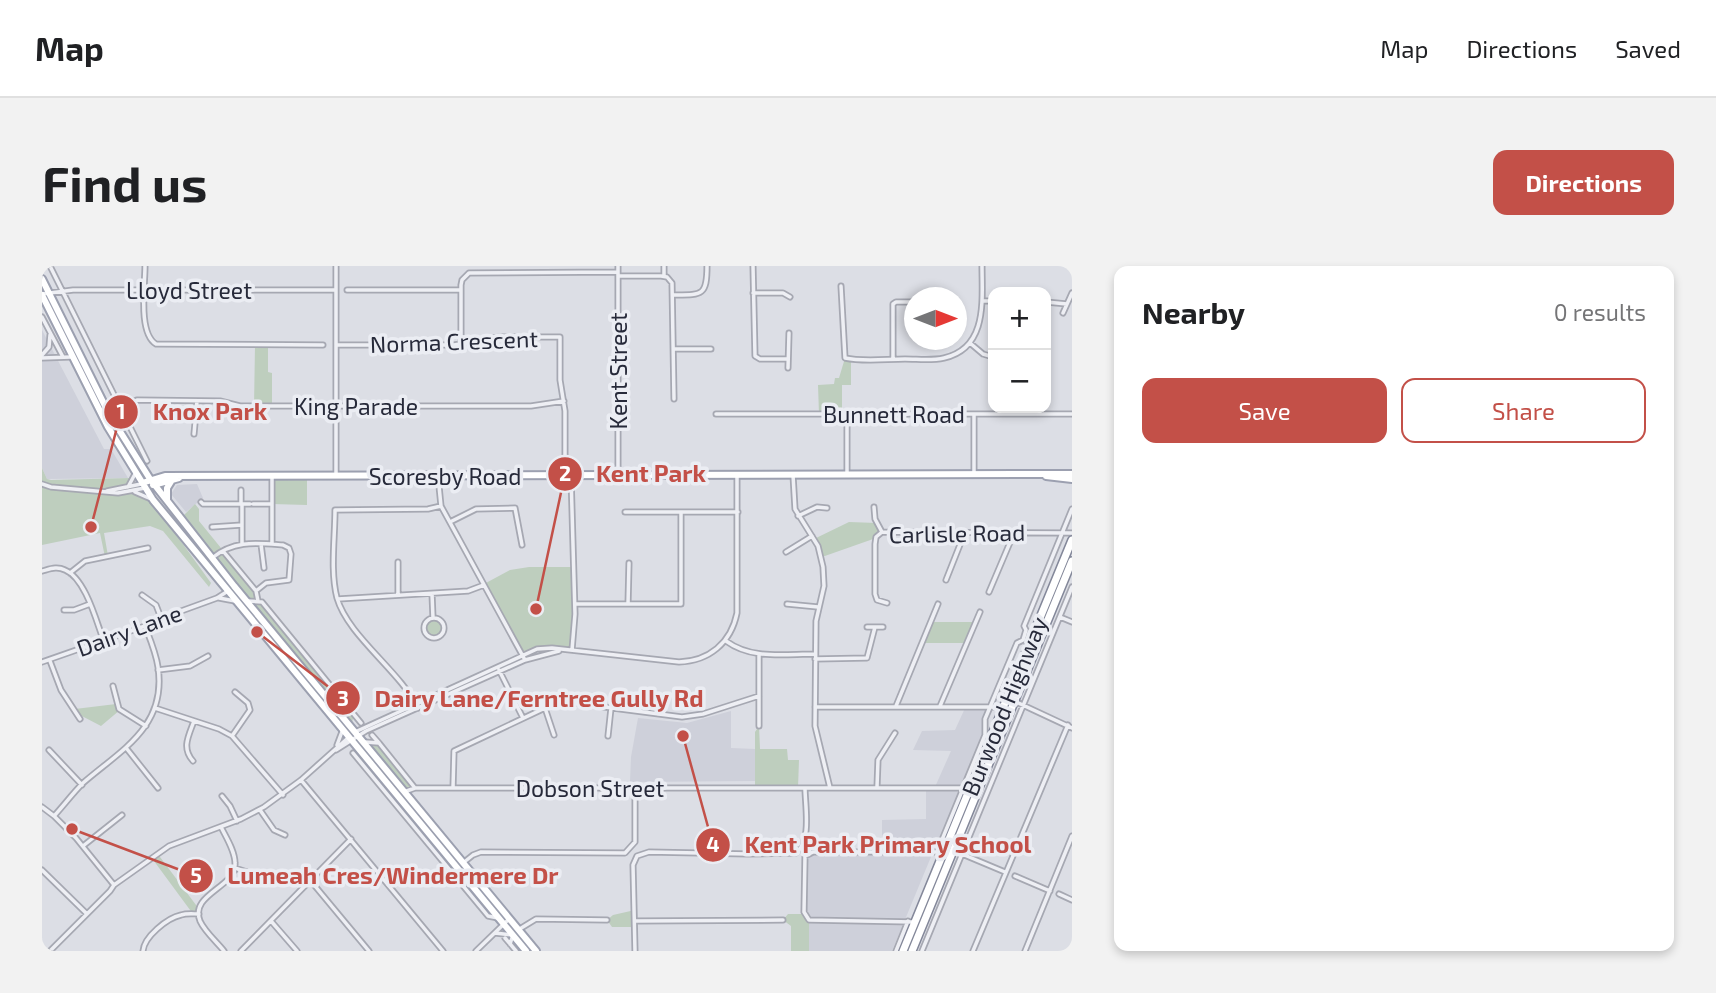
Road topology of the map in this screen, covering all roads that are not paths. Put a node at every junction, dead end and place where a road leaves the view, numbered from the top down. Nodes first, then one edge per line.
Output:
1 (50, 266) edge
2 (145, 266) edge
3 (336, 266) edge
4 (467, 266) edge
5 (618, 266) edge
6 (664, 266) edge
7 (708, 266) edge
8 (753, 266) edge
9 (982, 266) edge
10 (516, 269) edge
11 (469, 273) junction
12 (618, 274) junction
13 (664, 276) junction
14 (42, 279) edge
15 (462, 281) junction
16 (841, 286) dead end
17 (145, 290) junction
18 (335, 290) junction
19 (347, 290) dead end
20 (450, 290) junction
21 (461, 290) junction
22 (62, 291) junction
23 (753, 293) junction
24 (1072, 293) edge
25 (44, 294) edge
26 (674, 295) junction
27 (790, 297) dead end
28 (982, 301) junction
29 (988, 301) edge
30 (904, 302) edge
31 (1051, 302) edge
32 (1067, 304) junction
33 (1063, 313) dead end
34 (42, 317) edge
35 (50, 332) junction
36 (789, 333) dead end
37 (970, 343) junction
38 (461, 344) junction
39 (323, 345) dead end
40 (336, 345) junction
41 (674, 349) junction
42 (711, 349) dead end
43 (76, 355) junction
44 (988, 356) edge
45 (42, 357) edge
46 (62, 357) junction
47 (788, 359) junction
48 (893, 359) junction
49 (788, 368) dead end
50 (674, 399) dead end
51 (197, 401) junction
52 (564, 401) junction
53 (336, 406) junction
54 (120, 408) junction
55 (109, 414) junction
56 (716, 414) dead end
57 (847, 414) junction
58 (974, 414) junction
59 (1072, 414) edge
60 (194, 434) dead end
61 (144, 464) junction
62 (135, 474) junction
63 (1072, 474) edge
64 (165, 475) junction
65 (568, 475) junction
66 (618, 475) junction
67 (737, 475) junction
68 (793, 475) junction
69 (847, 475) junction
70 (974, 475) junction
71 (1041, 475) junction
72 (184, 476) junction
73 (272, 476) junction
74 (336, 476) junction
75 (438, 476) junction
76 (1072, 479) edge
77 (172, 480) junction
78 (152, 482) junction
79 (42, 484) edge
80 (143, 486) junction
81 (126, 488) junction
82 (105, 491) junction
83 (241, 491) dead end
84 (133, 492) junction
85 (153, 500) junction
86 (167, 500) junction
87 (201, 502) dead end
88 (241, 504) junction
89 (272, 504) junction
90 (441, 506) junction
91 (874, 506) dead end
92 (827, 508) dead end
93 (1072, 509) edge
94 (625, 512) dead end
95 (681, 512) junction
96 (738, 512) junction
97 (798, 516) junction
98 (450, 522) junction
99 (242, 525) junction
100 (212, 527) dead end
101 (882, 532) junction
102 (965, 532) junction
103 (1014, 532) junction
104 (1062, 532) junction
105 (1072, 533) edge
106 (812, 536) junction
107 (1072, 540) edge
108 (242, 543) junction
109 (261, 544) junction
110 (272, 544) junction
111 (522, 545) dead end
112 (148, 548) dead end
113 (223, 551) junction
114 (786, 552) dead end
115 (212, 558) junction
116 (1072, 561) edge
117 (398, 562) dead end
118 (629, 563) dead end
119 (264, 568) dead end
120 (42, 571) edge
121 (70, 573) junction
122 (946, 580) dead end
123 (484, 585) junction
124 (1072, 587) edge
125 (231, 588) junction
126 (256, 591) junction
127 (989, 592) dead end
128 (432, 594) junction
129 (142, 595) dead end
130 (398, 595) junction
131 (216, 598) junction
132 (338, 599) junction
133 (236, 601) junction
134 (246, 601) junction
135 (258, 601) junction
136 (887, 603) dead end
137 (90, 604) junction
138 (575, 604) junction
139 (628, 604) junction
140 (787, 604) dead end
141 (938, 604) dead end
142 (818, 607) junction
143 (64, 610) dead end
144 (980, 612) dead end
145 (1060, 617) junction
146 (161, 618) junction
147 (433, 618) junction
148 (1072, 622) edge
149 (145, 626) junction
150 (867, 627) dead end
151 (883, 627) dead end
152 (876, 628) junction
153 (103, 639) junction
154 (725, 641) junction
155 (564, 650) junction
156 (572, 650) junction
157 (522, 654) junction
158 (759, 654) junction
159 (208, 656) dead end
160 (815, 657) junction
161 (525, 660) junction
162 (50, 661) junction
163 (42, 662) edge
164 (499, 668) junction
165 (158, 670) junction
166 (113, 686) dead end
167 (235, 692) dead end
168 (759, 696) junction
169 (1014, 701) junction
170 (415, 703) junction
171 (816, 706) junction
172 (896, 706) junction
173 (940, 706) junction
174 (991, 706) junction
175 (1023, 706) junction
176 (1003, 707) junction
177 (155, 708) junction
178 (418, 708) junction
179 (544, 708) junction
180 (611, 708) junction
181 (354, 714) junction
182 (523, 718) junction
183 (80, 719) dead end
184 (985, 719) junction
185 (194, 720) junction
186 (361, 723) dead end
187 (368, 724) junction
188 (146, 726) junction
189 (760, 726) dead end
190 (1070, 726) edge
191 (343, 729) junction
192 (981, 730) dead end
193 (371, 732) junction
194 (895, 733) dead end
195 (554, 735) dead end
196 (232, 736) junction
197 (608, 736) dead end
198 (355, 739) junction
199 (379, 743) junction
200 (127, 749) junction
201 (335, 749) junction
202 (49, 750) dead end
203 (192, 761) dead end
204 (301, 780) junction
205 (82, 785) junction
206 (158, 788) dead end
207 (453, 788) junction
208 (635, 788) junction
209 (805, 788) junction
210 (830, 788) junction
211 (877, 788) junction
212 (971, 788) junction
213 (410, 792) junction
214 (283, 795) junction
215 (222, 796) dead end
216 (42, 807) edge
217 (260, 810) junction
218 (122, 815) dead end
219 (54, 816) junction
220 (237, 821) junction
221 (222, 827) junction
222 (285, 835) dead end
223 (1072, 836) edge
224 (351, 839) junction
225 (83, 846) junction
226 (941, 852) junction
227 (962, 854) junction
228 (463, 863) junction
229 (235, 868) junction
230 (42, 870) edge
231 (247, 872) dead end
232 (1005, 872) junction
233 (1015, 876) dead end
234 (310, 880) junction
235 (114, 885) junction
236 (1050, 891) junction
237 (1059, 894) dead end
238 (1072, 900) edge
239 (87, 914) junction
240 (199, 914) junction
241 (271, 920) junction
242 (607, 920) dead end
243 (783, 920) dead end
244 (501, 921) junction
245 (635, 921) junction
246 (912, 922) junction
247 (516, 932) junction
248 (495, 933) junction
249 (505, 937) dead end
250 (510, 944) junction
251 (50, 951) edge
252 (143, 951) edge
253 (224, 951) edge
254 (241, 951) edge
255 (296, 951) edge
256 (369, 951) edge
257 (443, 951) edge
258 (476, 951) edge
259 (516, 951) edge
260 (526, 951) edge
261 (536, 951) edge
262 (635, 951) edge
263 (896, 951) edge
264 (903, 951) edge
265 (912, 951) edge
266 (922, 951) edge
267 (973, 951) edge
268 (1025, 951) edge

1 - 22 street
2 - 17 street
3 - 18 street
4 - 11 street
5 - 12 street, Kent Street
6 - 13 street
7 - 26 street
8 - 23 street
9 - 28 street
10 - 11 street
10 - 12 street
11 - 15 street
12 - 13 street
12 - 66 street, Kent Street
13 - 26 street
14 - 25 main road
15 - 20 street
15 - 21 street
16 - 48 street
17 - 18 street, Lloyd Street
17 - 22 street, Lloyd Street
17 - 39 street
18 - 40 street
19 - 20 street
20 - 21 street
21 - 38 street
22 - 25 street, Lloyd Street
22 - 54 street
23 - 27 street
23 - 47 street
24 - 32 street
25 - 43 main road
26 - 41 street
28 - 29 street
28 - 37 street
30 - 48 street
31 - 32 street
32 - 33 street
34 - 35 street
35 - 45 street
35 - 46 street
36 - 47 street
37 - 44 street
37 - 48 street
38 - 40 street, Norma Crescent
38 - 52 street, Norma Crescent
40 - 53 street
41 - 42 street
41 - 50 street
43 - 46 street
43 - 55 main road
43 - 62 main road
45 - 46 street
47 - 49 street
51 - 53 street, King Parade
51 - 54 street, King Parade
51 - 60 street
52 - 53 street, King Parade
52 - 65 street, Norma Crescent
53 - 74 street
54 - 55 street, King Parade
54 - 61 street
55 - 61 main road
56 - 57 street, Bunnett Road
57 - 58 street, Bunnett Road
57 - 69 street
58 - 59 street, Bunnett Road
58 - 70 street
61 - 64 main road
61 - 78 main road
62 - 80 main road
62 - 81 street
63 - 71 main road, Scoresby Road
64 - 72 main road, Scoresby Road
64 - 78 main road, Scoresby Road
65 - 66 main road, Scoresby Road
65 - 75 main road, Scoresby Road
65 - 138 street, Norma Crescent
66 - 67 main road, Scoresby Road
67 - 68 main road, Scoresby Road
67 - 96 street
68 - 69 main road, Scoresby Road
68 - 97 street
69 - 70 main road, Scoresby Road
70 - 71 main road, Scoresby Road
71 - 76 main road, Scoresby Road
72 - 73 main road, Scoresby Road
72 - 77 main road, Scoresby Road
73 - 74 main road, Scoresby Road
73 - 89 street
74 - 75 main road, Scoresby Road
75 - 90 street
77 - 78 main road, Scoresby Road
77 - 86 main road
78 - 80 main road
78 - 86 main road
79 - 82 street
80 - 81 street
80 - 84 street
80 - 85 main road
81 - 82 street
82 - 84 street
83 - 88 street
84 - 85 street
85 - 125 main road
86 - 115 main road
87 - 88 street
88 - 89 street
88 - 99 street
89 - 110 street
90 - 98 street
90 - 132 street
91 - 101 street
92 - 97 street
93 - 104 street, Burwood Highway
94 - 95 street
95 - 96 street
95 - 139 street
96 - 154 street
97 - 106 street
98 - 111 street
98 - 123 street
99 - 100 street
99 - 108 street
101 - 102 street, Carlisle Road
101 - 136 street, Carlisle Road
102 - 103 street, Carlisle Road
102 - 122 street
103 - 104 street, Carlisle Road
103 - 127 street
104 - 105 street, Carlisle Road
104 - 174 street, Burwood Highway
106 - 114 street
106 - 142 street
107 - 176 highway, Burwood Highway
108 - 109 street
108 - 113 street
109 - 110 street
109 - 119 street
110 - 126 street
112 - 121 street
113 - 115 street
113 - 126 street
115 - 125 main road
116 - 169 highway, Burwood Highway
117 - 130 street
118 - 139 street
120 - 121 street
121 - 137 street
123 - 128 street
123 - 157 street
124 - 145 street, Burwood Highway
125 - 131 street, Dairy Lane
125 - 133 main road
125 - 134 main road
126 - 135 street
128 - 130 street
128 - 147 street
129 - 146 street
130 - 132 street
131 - 133 street, Dairy Lane
131 - 146 street, Dairy Lane
132 - 170 street
133 - 191 main road
134 - 135 street
134 - 198 main road
135 - 181 street
137 - 143 street
137 - 153 street
138 - 139 street
138 - 156 street, Norma Crescent
140 - 142 street
141 - 172 street
142 - 160 street
144 - 173 street
145 - 148 street
145 - 175 street, Burwood Highway
146 - 149 street, Dairy Lane
147 - 147 street
149 - 153 street, Dairy Lane
149 - 165 street
150 - 152 street
151 - 152 street
152 - 160 street
153 - 162 street, Dairy Lane
154 - 156 street
154 - 158 street
155 - 156 street
155 - 157 street
155 - 161 street
157 - 161 street
157 - 164 street
158 - 160 street
158 - 168 street
159 - 165 street
160 - 171 street
161 - 164 street
162 - 163 street, Dairy Lane
162 - 183 street
164 - 170 street
164 - 178 street
164 - 182 street
165 - 177 street
166 - 188 street
167 - 196 street
168 - 180 street
168 - 189 street
169 - 175 street
169 - 212 highway, Burwood Highway
170 - 178 street
170 - 187 street
171 - 172 street
171 - 210 street
172 - 173 street
173 - 174 street
174 - 176 street
174 - 184 street, Burwood Highway
175 - 190 street
175 - 227 street, Burwood Highway
176 - 212 highway, Burwood Highway
177 - 185 street
177 - 188 street
178 - 193 street
179 - 180 street
179 - 182 street
179 - 195 street
180 - 197 street
181 - 186 street
181 - 198 street
182 - 207 street
184 - 192 street, Burwood Highway
184 - 212 street, Burwood Highway
185 - 196 street
185 - 203 street
187 - 193 street
187 - 198 street
188 - 200 street
190 - 232 street
191 - 198 main road
191 - 201 street
193 - 198 street
193 - 199 street
194 - 211 street
196 - 214 street
198 - 199 street
198 - 201 street
198 - 213 main road
198 - 244 main road
198 - 244 street
199 - 213 street
200 - 205 street
200 - 206 street
201 - 204 street
202 - 205 street
204 - 214 street
204 - 224 street
205 - 219 street
207 - 208 street, Dobson Street
207 - 213 street, Dobson Street
208 - 209 street, Dobson Street
208 - 228 street
209 - 210 street, Dobson Street
209 - 245 street
210 - 211 street, Dobson Street
211 - 212 street, Dobson Street
212 - 226 highway, Burwood Highway
212 - 265 highway, Burwood Highway
213 - 228 main road
214 - 217 street
215 - 220 street
216 - 219 street
217 - 220 street
217 - 222 street
218 - 225 street
219 - 225 street
220 - 221 street
221 - 229 street
221 - 235 street
223 - 236 street
224 - 234 street
224 - 257 street
225 - 235 street
226 - 246 highway, Burwood Highway
226 - 246 street
227 - 232 street
227 - 266 street, Burwood Highway
228 - 244 main road
229 - 231 street
229 - 240 street
230 - 239 street
232 - 267 street
233 - 236 street
234 - 241 street
234 - 256 street
235 - 239 street
236 - 268 street
237 - 238 street
239 - 251 street
240 - 252 street
240 - 253 street
241 - 254 street
241 - 255 street
242 - 247 street
243 - 245 street
244 - 247 main road
244 - 248 street
245 - 262 street
246 - 263 street, Burwood Highway
246 - 264 highway, Burwood Highway
247 - 248 street
247 - 250 street
247 - 260 main road
247 - 261 main road
248 - 258 street
249 - 250 street
250 - 259 street

